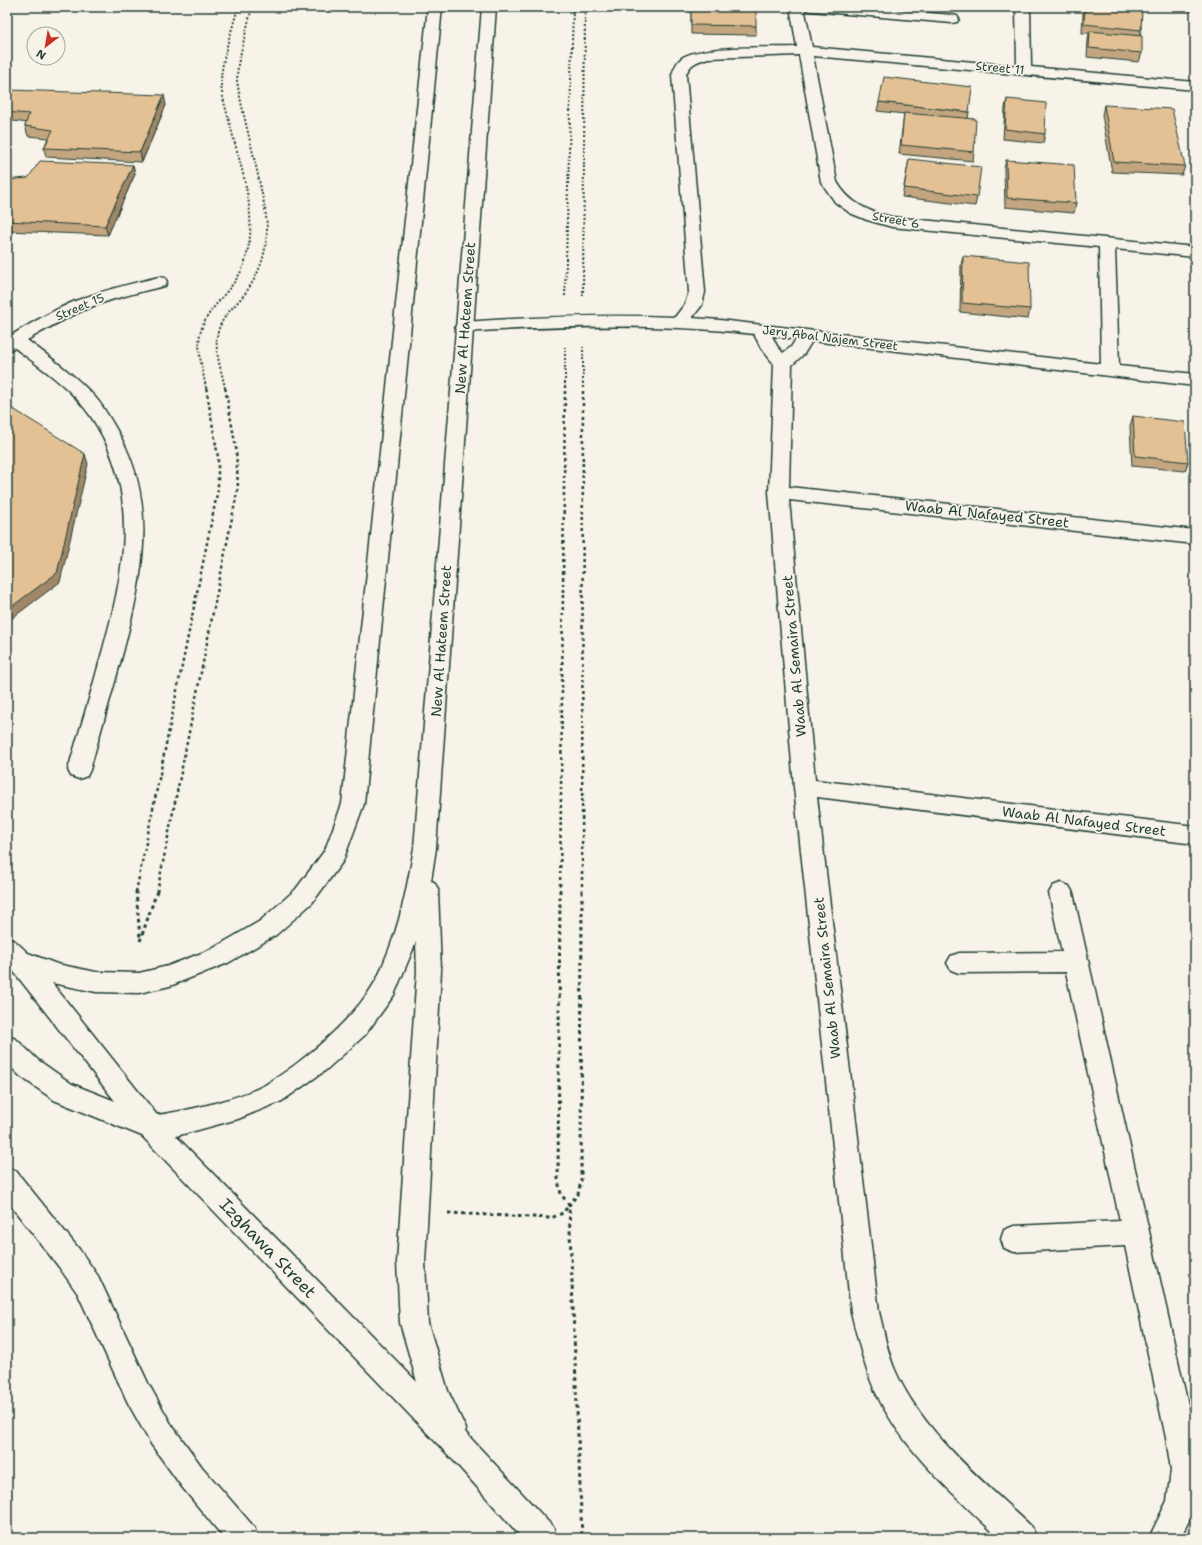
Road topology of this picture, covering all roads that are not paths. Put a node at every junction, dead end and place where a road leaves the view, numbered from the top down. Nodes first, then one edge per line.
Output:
1 (435, 7) edge
2 (489, 7) edge
3 (796, 7) edge
4 (811, 7) edge
5 (1023, 7) edge
6 (952, 20) dead end
7 (804, 51) junction
8 (1024, 70) junction
9 (1195, 86) edge
10 (1107, 243) junction
11 (1195, 252) edge
12 (159, 282) dead end
13 (680, 322) junction
14 (464, 327) junction
15 (762, 330) junction
16 (807, 335) junction
17 (12, 342) edge
18 (783, 363) junction
19 (1110, 370) junction
20 (1195, 380) edge
21 (779, 492) junction
22 (1195, 537) edge
23 (79, 770) dead end
24 (805, 787) junction
25 (1195, 835) edge
26 (425, 848) junction
27 (1061, 893) dead end
28 (14, 954) edge
29 (1077, 962) junction
30 (960, 963) dead end
31 (7, 1047) edge
32 (151, 1128) junction
33 (7, 1180) edge
34 (1137, 1233) junction
35 (1014, 1239) dead end
36 (464, 1451) junction
37 (243, 1538) edge
38 (542, 1538) edge
39 (1021, 1538) edge
40 (1164, 1538) edge

1 - 28 street
2 - 14 street, New Al Hateem Street
3 - 7 street, Street 6
4 - 6 street
5 - 8 street
7 - 8 street, Street 11
7 - 10 street, Street 6
7 - 13 street, Street 11
8 - 9 street, Street 11
10 - 11 street, Street 6
10 - 19 street
12 - 17 street, Street 15
13 - 14 street, Jery Abal Najem Street
13 - 15 street, Jery Abal Najem Street
14 - 26 street, New Al Hateem Street
15 - 16 street, Jery Abal Najem Street
15 - 18 street
16 - 18 street
16 - 19 street, Jery Abal Najem Street
17 - 23 street
18 - 21 street, Waab Al Semaira Street
19 - 20 street, Jery Abal Najem Street
21 - 22 street, Waab Al Nafayed Street
21 - 24 street, Waab Al Semaira Street
24 - 25 street, Waab Al Nafayed Street
24 - 39 street, Waab Al Semaira Street
26 - 32 street, New Al Hateem Street
26 - 36 street
27 - 29 street
28 - 32 street, Izghawa Street
29 - 30 street
29 - 34 street
31 - 32 street
32 - 36 street, Izghawa Street
33 - 37 street
34 - 35 street
34 - 40 street
36 - 38 street, Izghawa Street

